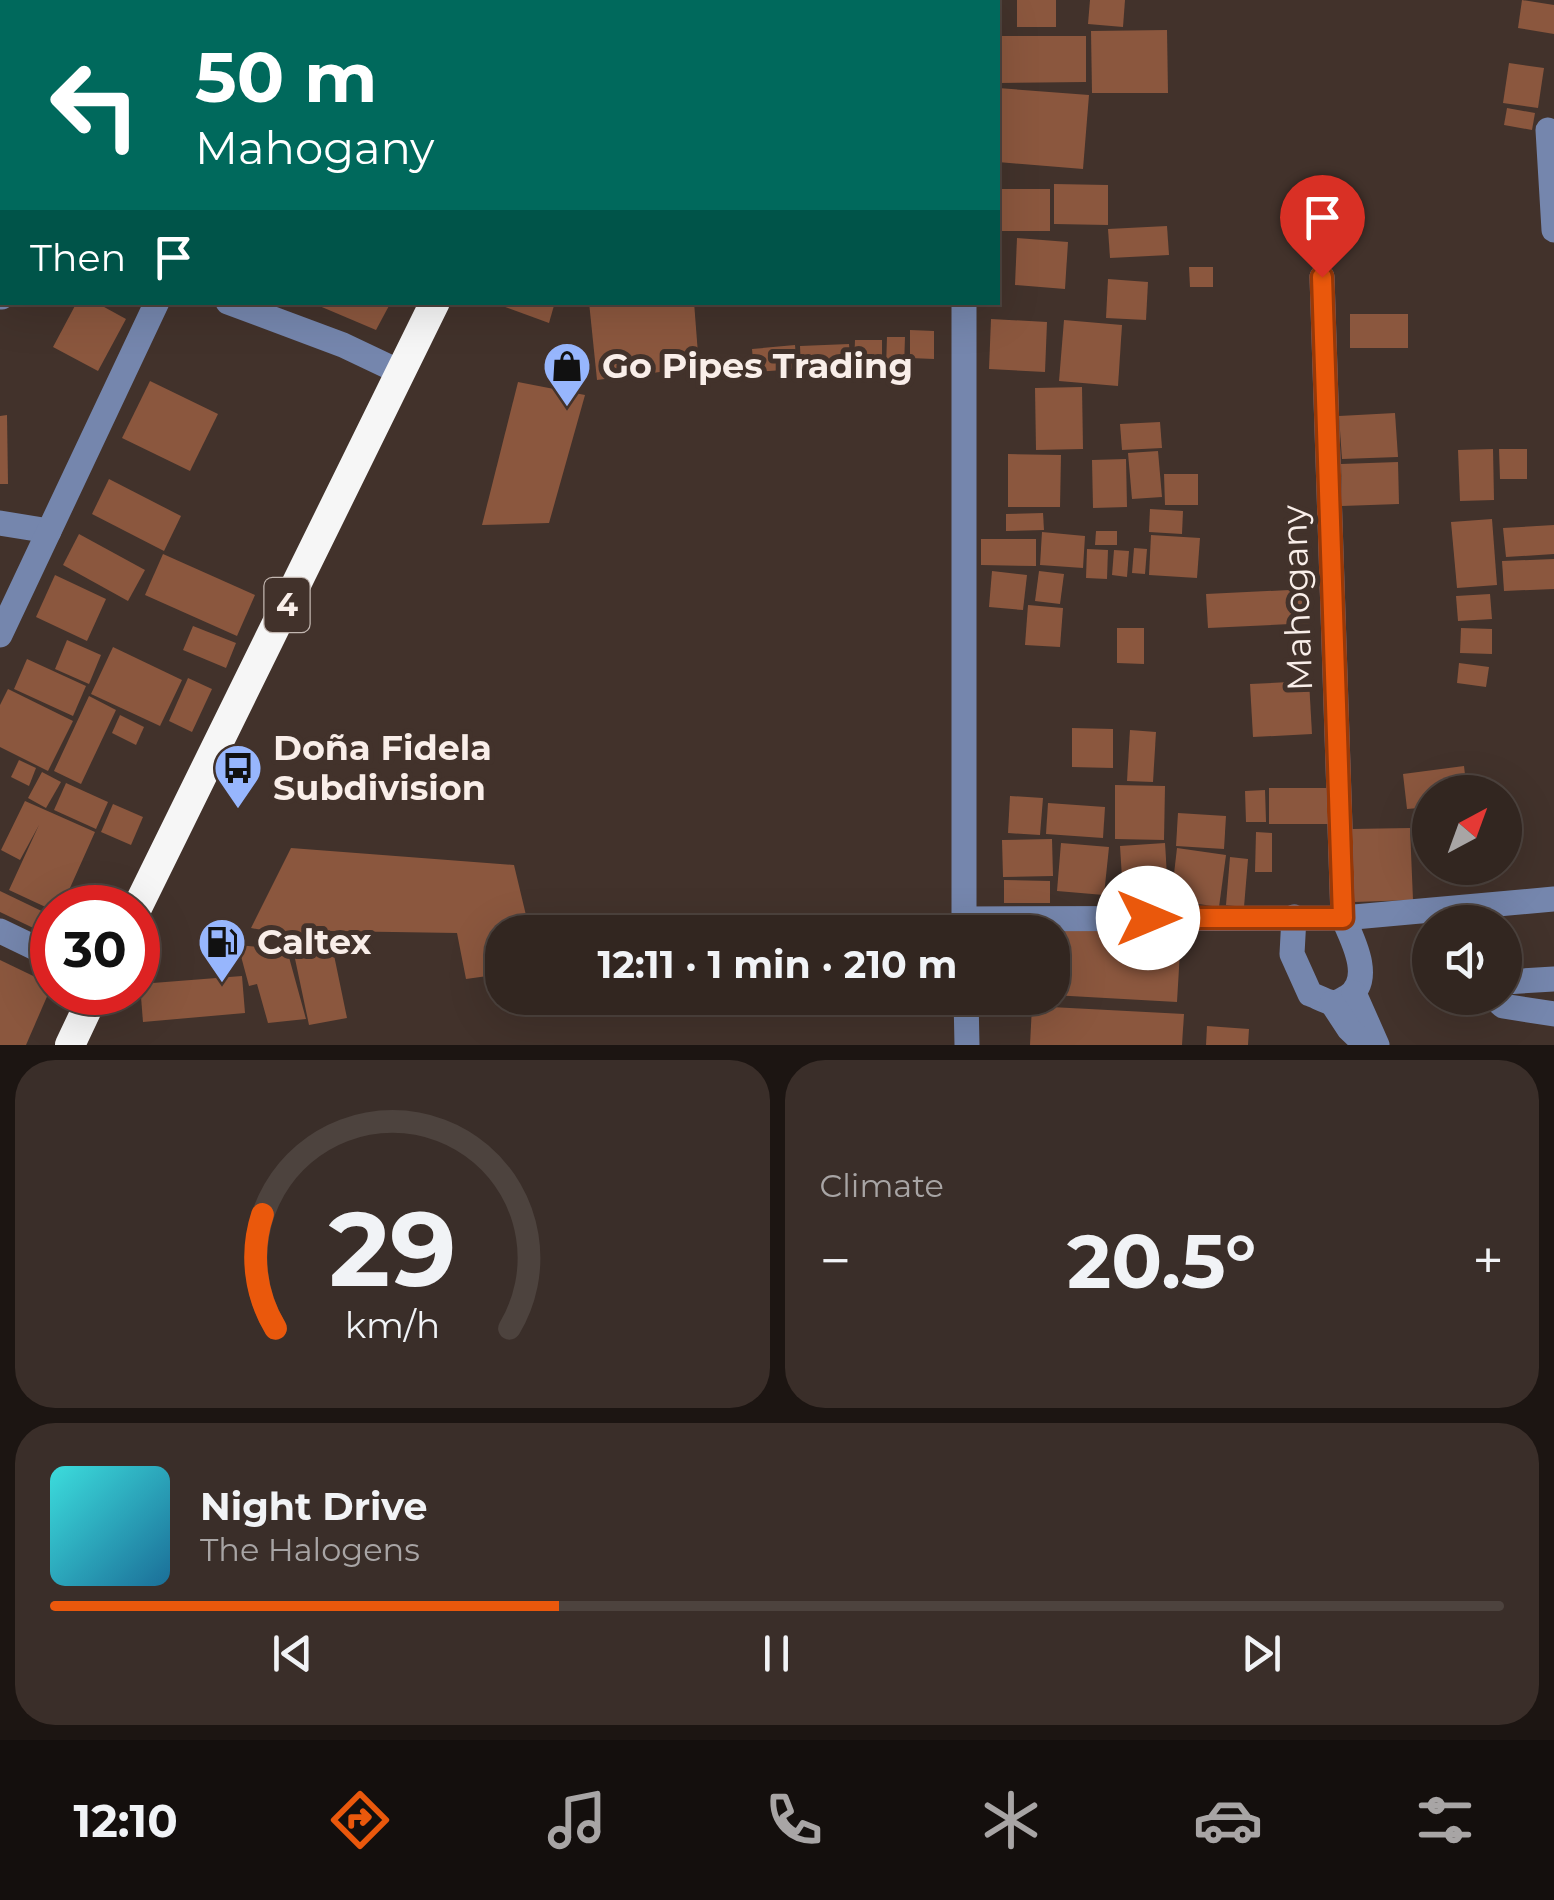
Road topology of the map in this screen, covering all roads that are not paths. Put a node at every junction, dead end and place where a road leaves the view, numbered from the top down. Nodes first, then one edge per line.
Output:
1 (1548, 130) dead end
2 (1554, 230) edge
3 (1322, 277) dead end
4 (156, 305) edge
5 (236, 305) edge
6 (434, 305) edge
7 (964, 305) edge
8 (402, 373) junction
9 (0, 523) edge
10 (49, 531) junction
11 (0, 634) edge
12 (148, 885) edge
13 (1554, 899) edge
14 (964, 915) edge
15 (1294, 918) junction
16 (1343, 918) junction
17 (1070, 923) edge
18 (0, 931) edge
19 (30, 945) edge
20 (1554, 978) edge
21 (1522, 981) edge
22 (1343, 998) junction
23 (1522, 1009) edge
24 (1554, 1014) edge
25 (85, 1015) edge
26 (966, 1015) edge
27 (70, 1045) edge
28 (967, 1045) edge
29 (1366, 1045) edge
30 (1377, 1045) edge

1 - 2 street
3 - 16 street, Mahogany
4 - 10 street
5 - 8 street
6 - 8 highway, 4
7 - 14 street
8 - 12 highway, 4
9 - 10 street
10 - 11 street
13 - 16 street
15 - 16 street
15 - 17 street
15 - 22 street
16 - 22 street
18 - 19 street
20 - 21 street
22 - 29 street
22 - 30 street
23 - 24 street
25 - 27 highway
26 - 28 street

